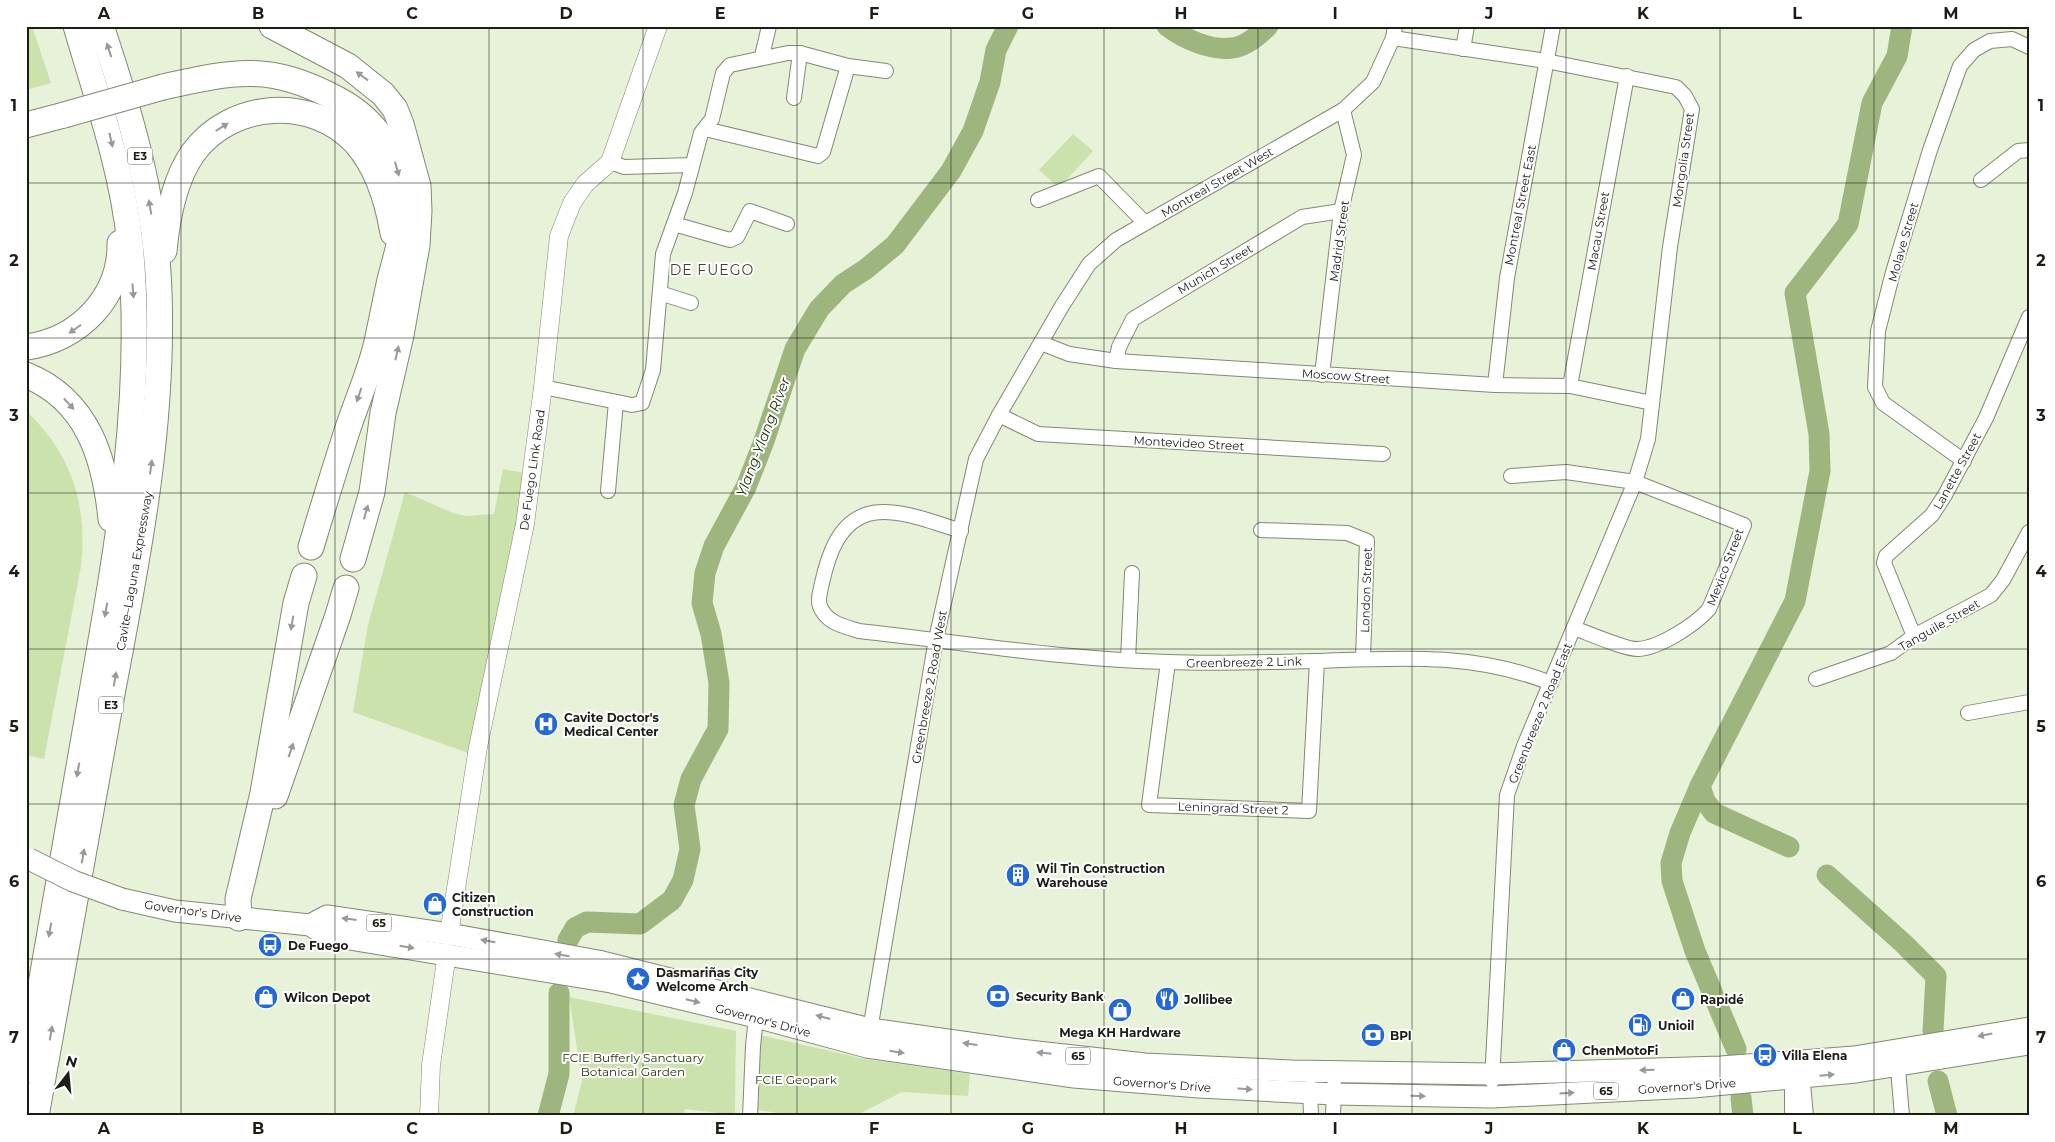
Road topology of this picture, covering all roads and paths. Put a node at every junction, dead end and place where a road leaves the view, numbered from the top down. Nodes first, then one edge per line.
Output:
1 (76, 26) edge
2 (102, 26) edge
3 (272, 26) edge
4 (658, 26) edge
5 (769, 26) edge
6 (1467, 26) edge
7 (1553, 26) edge
8 (1394, 32) edge
9 (2029, 46) edge
10 (1463, 49) junction
11 (800, 53) junction
12 (762, 56) junction
13 (1546, 61) junction
14 (848, 66) junction
15 (886, 71) dead end
16 (1627, 76) junction
17 (160, 79) junction
18 (794, 98) dead end
19 (62, 107) junction
20 (26, 108) edge
21 (1343, 110) junction
22 (26, 125) edge
23 (705, 129) junction
24 (2029, 150) edge
25 (412, 161) junction
26 (610, 162) junction
27 (692, 165) junction
28 (119, 173) junction
29 (1981, 180) dead end
30 (1038, 200) dead end
31 (1341, 210) junction
32 (1145, 223) junction
33 (674, 224) junction
34 (787, 224) dead end
35 (394, 263) junction
36 (159, 290) junction
37 (660, 293) junction
38 (691, 303) dead end
39 (2029, 317) edge
40 (1041, 344) junction
41 (26, 347) edge
42 (1116, 361) junction
43 (1322, 374) junction
44 (26, 375) edge
45 (1495, 385) junction
46 (1570, 386) junction
47 (543, 387) junction
48 (616, 402) junction
49 (1652, 403) junction
50 (999, 415) junction
51 (1384, 454) dead end
52 (1964, 461) junction
53 (1511, 476) dead end
54 (1635, 482) junction
55 (608, 491) dead end
56 (1261, 530) dead end
57 (961, 531) junction
58 (2029, 532) edge
59 (312, 548) dead end
60 (353, 559) dead end
61 (115, 562) junction
62 (1132, 573) dead end
63 (304, 576) dead end
64 (346, 588) dead end
65 (1574, 628) junction
66 (1914, 636) junction
67 (936, 639) junction
68 (1364, 658) junction
69 (1128, 660) junction
70 (1317, 661) junction
71 (1168, 662) junction
72 (1816, 679) dead end
73 (1551, 683) junction
74 (2029, 702) edge
75 (1968, 714) dead end
76 (28, 858) edge
77 (238, 918) junction
78 (448, 944) junction
79 (596, 970) junction
80 (756, 1017) junction
81 (2029, 1028) edge
82 (868, 1038) junction
83 (2029, 1044) edge
84 (1897, 1059) junction
85 (1797, 1069) junction
86 (26, 1071) edge
87 (1335, 1072) junction
88 (1492, 1074) junction
89 (1722, 1076) junction
90 (1304, 1082) junction
91 (1334, 1094) junction
92 (1492, 1097) junction
93 (36, 1116) edge
94 (428, 1116) edge
95 (750, 1116) edge
96 (1310, 1116) edge
97 (1333, 1116) edge
98 (1792, 1116) edge
99 (1806, 1116) edge
100 (1902, 1116) edge

1 -> 28 highway, Cavite–Laguna Expressway / E3
36 -> 2 highway, Cavite–Laguna Expressway / E3
25 -> 3 highway
4 - 26 street, De Fuego Link Road
5 - 12 street
6 - 10 street
7 - 13 street, Montreal Street East
8 - 10 street, Mongolia Street
8 - 21 street, Montreal Street West
9 - 52 street, Molave Street
10 - 13 street, Mongolia Street
11 - 12 street
11 - 14 street
11 - 18 street
12 - 23 street
13 - 16 street, Mongolia Street
13 - 45 street, Montreal Street East
14 - 15 street
14 - 23 street
16 - 46 street, Macau Street
16 - 49 street, Mongolia Street
17 - 19 highway, bridge
17 - 25 highway
17 -> 35 highway
19 - 20 highway
19 - 22 highway
21 - 31 street, Madrid Street
21 - 32 street, Montreal Street West
23 - 27 street
24 - 29 street
60 -> 25 highway
26 - 27 street
26 - 47 street, De Fuego Link Road
27 - 33 street
28 -> 41 highway
28 -> 61 highway, Cavite–Laguna Expressway / E3
30 - 32 street
31 - 42 street, Munich Street
31 - 43 street, Madrid Street
32 - 40 street, Montreal Street West
33 - 34 street
33 - 37 street
36 -> 35 highway
35 -> 59 highway
93 -> 36 highway, Cavite–Laguna Expressway / E3
37 - 38 street
37 - 48 street
39 - 52 street, Lanette Street
40 - 42 street, Moscow Street
40 - 50 street, Greenbreeze 2 Road West
42 - 43 street, Moscow Street
43 - 45 street, Moscow Street
44 -> 61 highway
45 - 46 street, Moscow Street
46 - 49 street, Moscow Street
47 - 48 street
47 - 78 street, De Fuego Link Road
48 - 55 street
49 - 54 street, Greenbreeze 2 Road East
50 - 51 street, Montevideo Street
50 - 57 street, Greenbreeze 2 Road West
52 - 66 street, Lanette Street
53 - 54 street, Mexico Street
54 - 65 street, Greenbreeze 2 Road East
54 - 65 street, Mexico Street
56 - 68 street, London Street
57 - 67 street, Greenbreeze 2 Road West
57 - 67 street
58 - 66 street, Tanguile Street
61 -> 86 highway, Cavite–Laguna Expressway / E3
62 - 69 street
63 -> 77 highway
77 -> 64 highway
65 - 73 street, Greenbreeze 2 Road East
66 - 72 street, Tanguile Street
67 - 69 street, Greenbreeze 2 Link
67 - 82 street, Greenbreeze 2 Road West
68 - 70 street, Greenbreeze 2 Link
68 - 73 street, Greenbreeze 2 Link
69 - 71 street, Greenbreeze 2 Link
70 - 71 street, Greenbreeze 2 Link
70 - 71 street, Leningrad Street 2
73 - 88 street, Greenbreeze 2 Road East
74 - 75 street
76 - 77 main road, Governor's Drive / 65, bridge
77 - 78 main road, Governor's Drive / 65
78 - 79 main road, Governor's Drive / 65
78 - 94 street, De Fuego Link Road
79 -> 80 main road, Governor's Drive / 65
82 -> 79 main road, Governor's Drive / 65
80 - 82 main road, Governor's Drive / 65
80 - 95 street
81 -> 84 main road, Governor's Drive / 65
82 - 90 main road, Governor's Drive / 65
83 - 84 main road, Governor's Drive / 65
84 - 85 main road, Governor's Drive / 65
84 - 100 street
85 - 89 main road, Governor's Drive / 65
85 - 98 street
85 - 99 street
87 - 88 main road, Governor's Drive / 65
87 - 90 main road, Governor's Drive / 65
87 - 91 street
89 -> 88 main road, Governor's Drive / 65
88 - 92 street, Greenbreeze 2 Road East
92 -> 89 main road, Governor's Drive / 65
90 - 91 main road, Governor's Drive / 65
90 - 96 street
91 -> 92 main road, Governor's Drive / 65
91 - 97 street

